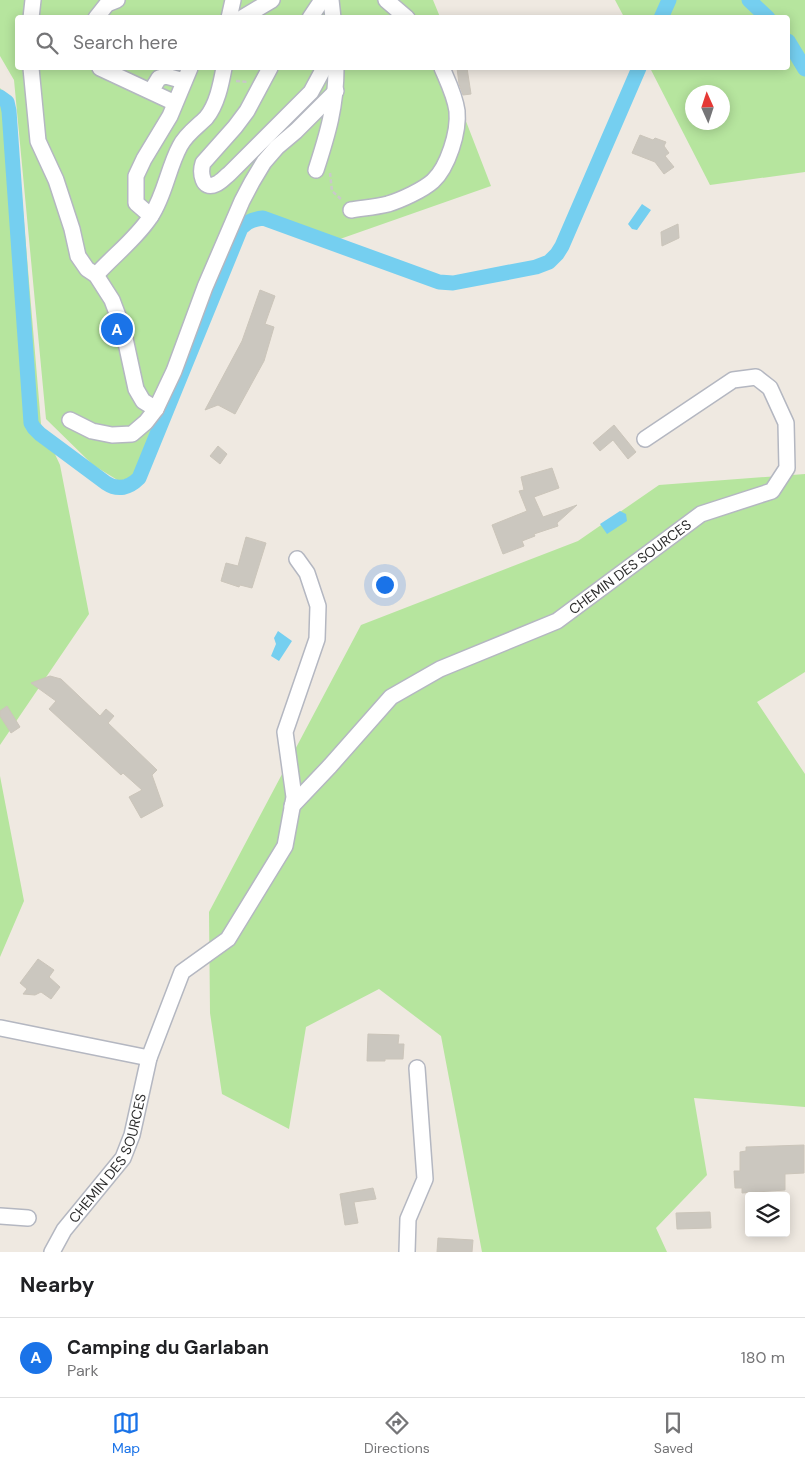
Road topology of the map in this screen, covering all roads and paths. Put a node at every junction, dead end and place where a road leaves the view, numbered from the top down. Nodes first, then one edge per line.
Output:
1 (42, 0) edge
2 (117, 0) edge
3 (232, 0) edge
4 (272, 0) edge
5 (322, 0) edge
6 (331, 0) edge
7 (386, 0) edge
8 (32, 10) edge
9 (98, 15) edge
10 (230, 15) edge
11 (247, 15) edge
12 (312, 15) edge
13 (332, 15) edge
14 (404, 15) edge
15 (31, 70) edge
16 (104, 70) edge
17 (223, 70) edge
18 (269, 70) edge
19 (323, 70) edge
20 (336, 70) edge
21 (443, 70) edge
22 (187, 74) edge
23 (151, 91) junction
24 (336, 91) junction
25 (175, 103) junction
26 (318, 164) joint
27 (356, 209) joint
28 (152, 216) junction
29 (96, 275) junction
30 (156, 409) junction
31 (70, 420) dead end
32 (645, 440) dead end
33 (298, 559) dead end
34 (292, 806) junction
35 (1, 1028) edge
36 (149, 1058) junction
37 (417, 1068) dead end
38 (0, 1216) edge
39 (28, 1218) dead end
40 (52, 1252) edge
41 (407, 1252) edge

1 - 8 street
2 - 9 street
3 - 10 street
4 - 11 street
5 - 12 street
6 - 13 street
7 - 14 street
15 - 29 street
16 - 23 street
17 - 28 street
18 - 19 street
20 - 24 street
21 - 27 street
22 - 23 street
22 - 25 street
23 - 25 street
24 - 26 street
24 - 30 street
25 - 28 street
26 - 27 path
28 - 29 street
29 - 30 street
30 - 31 street
32 - 34 street, CHEMIN DES SOURCES
33 - 34 street, CHEMIN DES SOURCES
34 - 36 street, CHEMIN DES SOURCES
35 - 36 street
36 - 40 street, CHEMIN DES SOURCES
37 - 41 street
38 - 39 street

